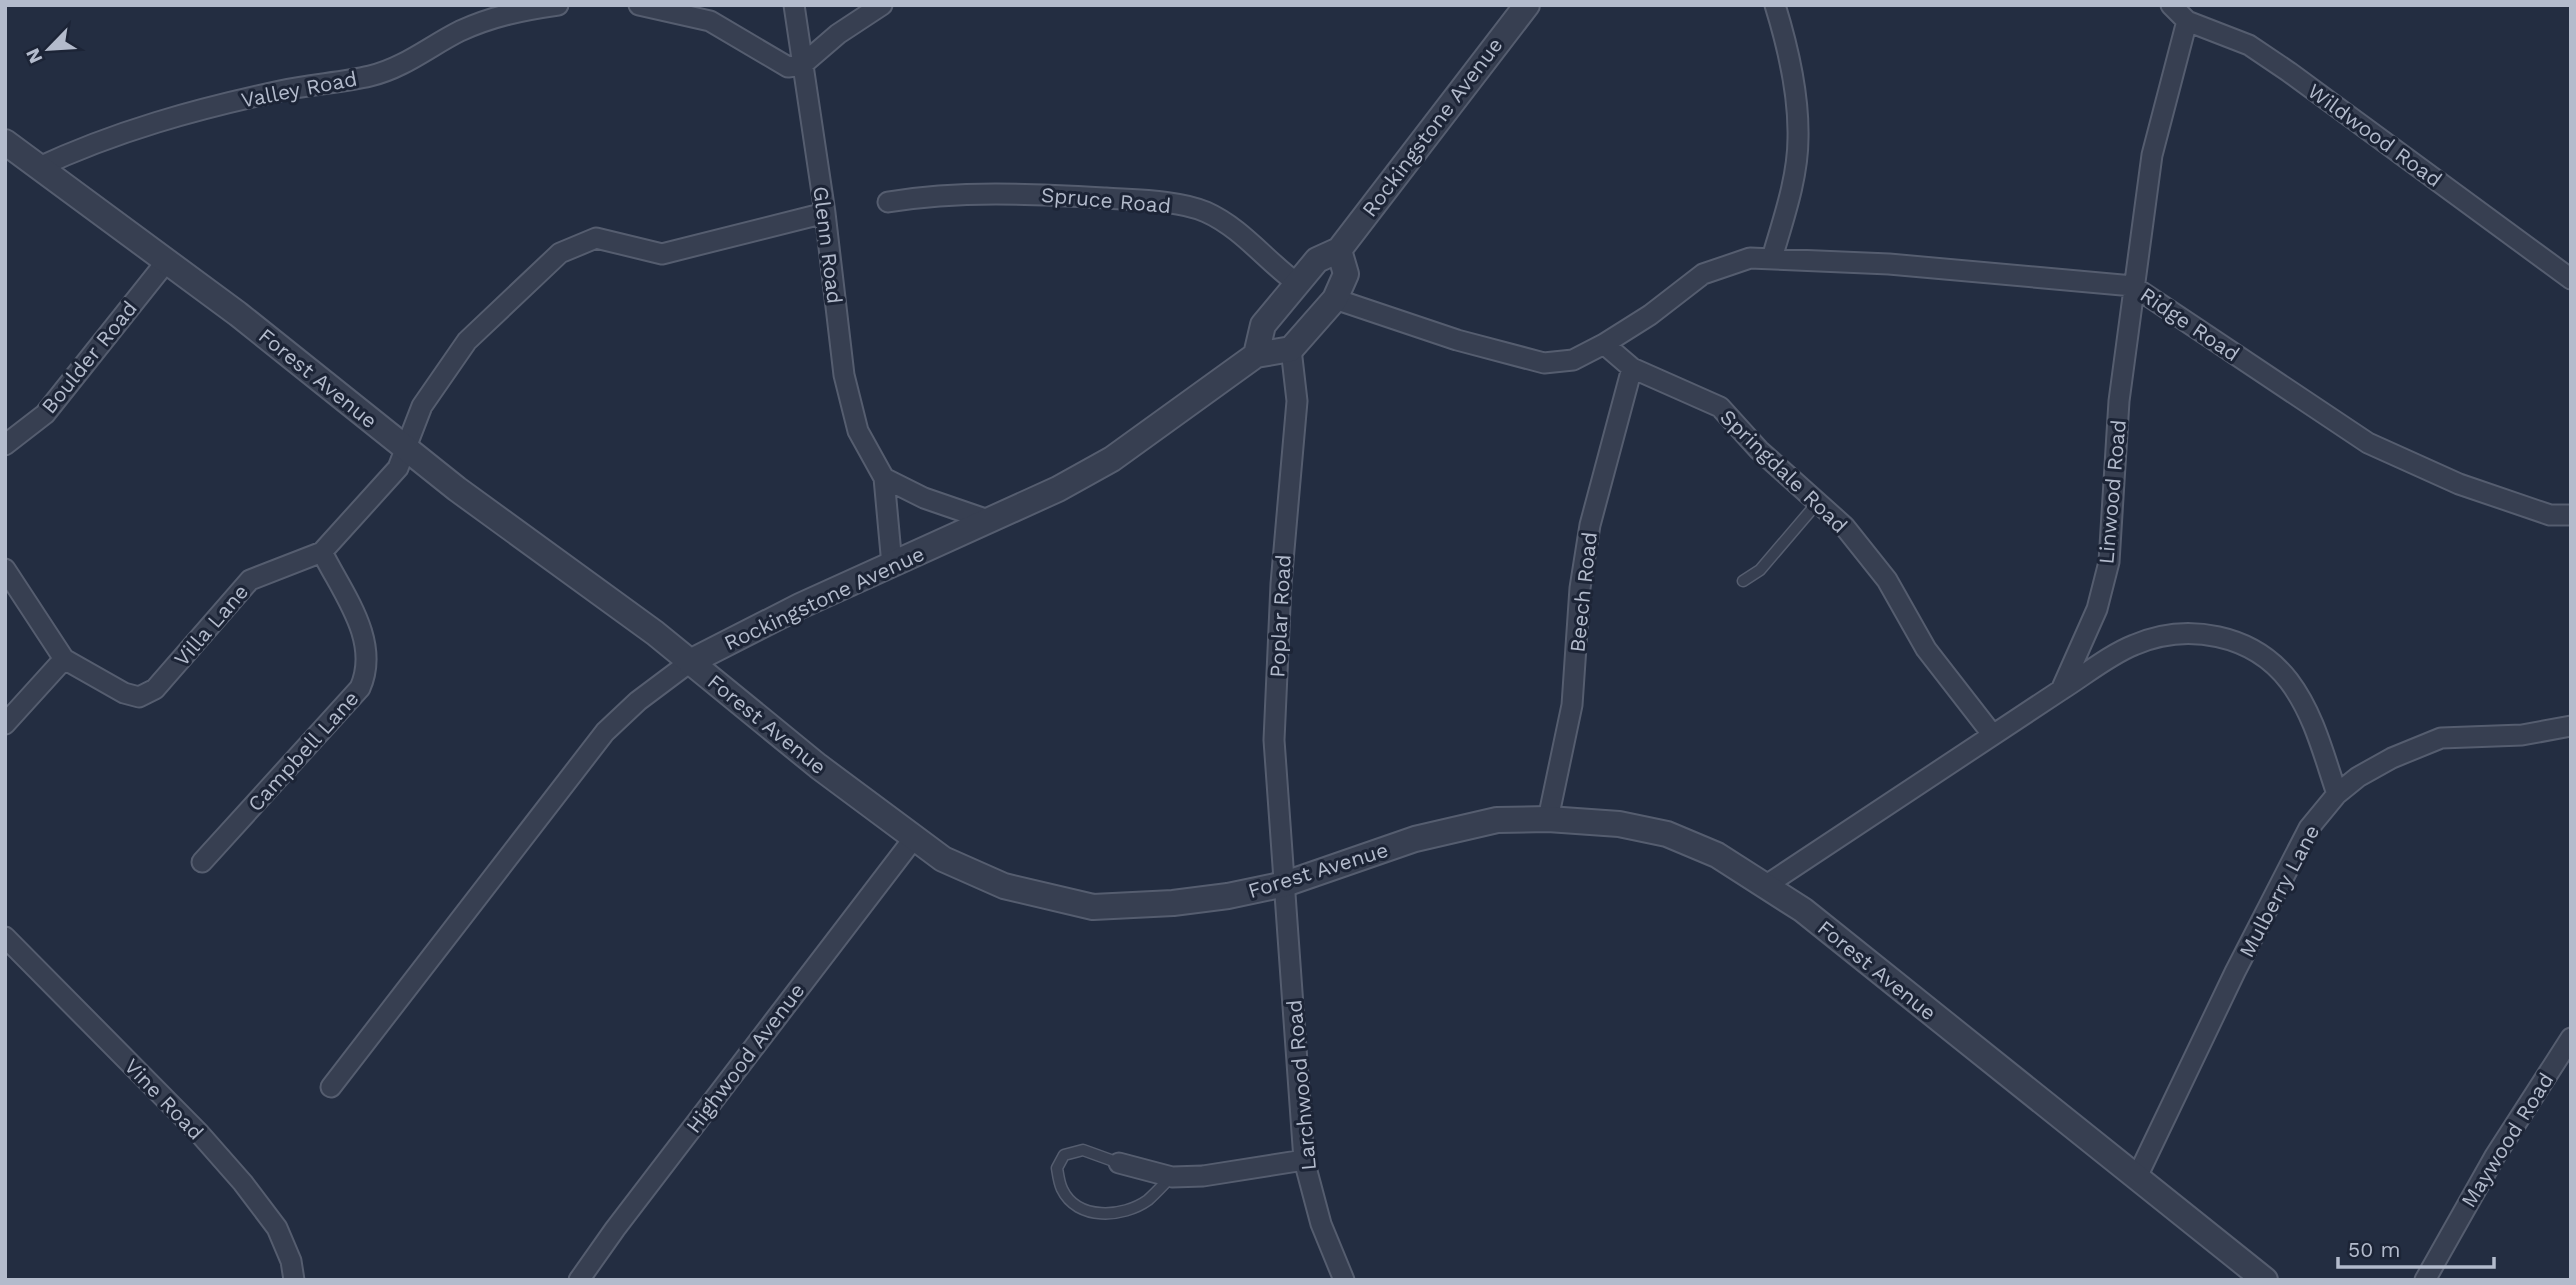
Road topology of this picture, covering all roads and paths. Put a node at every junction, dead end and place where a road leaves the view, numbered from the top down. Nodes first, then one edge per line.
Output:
1 (558, 5) edge
2 (639, 5) edge
3 (794, 5) edge
4 (882, 5) edge
5 (1527, 5) edge
6 (1775, 5) edge
7 (2171, 5) edge
8 (2188, 21) junction
9 (802, 65) junction
10 (5, 142) edge
11 (37, 168) junction
12 (888, 202) dead end
13 (825, 213) junction
14 (1339, 250) junction
15 (1772, 258) junction
16 (166, 262) junction
17 (2571, 279) edge
18 (1298, 284) junction
19 (2133, 286) junction
20 (1335, 299) junction
21 (1604, 344) junction
22 (1291, 349) junction
23 (1256, 355) junction
24 (1632, 368) junction
25 (5, 445) edge
26 (406, 448) junction
27 (884, 478) junction
28 (1818, 502) junction
29 (2571, 514) edge
30 (988, 520) junction
31 (322, 552) junction
32 (892, 565) junction
33 (5, 569) edge
34 (1743, 581) dead end
35 (64, 659) junction
36 (690, 662) junction
37 (2061, 690) junction
38 (5, 724) edge
39 (2571, 726) edge
40 (1992, 734) junction
41 (2337, 794) junction
42 (1548, 819) junction
43 (914, 838) junction
44 (202, 862) dead end
45 (1284, 884) junction
46 (1765, 886) junction
47 (5, 937) edge
48 (2571, 1038) edge
49 (331, 1087) dead end
50 (1304, 1160) junction
51 (1119, 1163) joint
52 (1171, 1177) junction
53 (2137, 1177) junction
54 (294, 1280) edge
55 (579, 1280) edge
56 (1344, 1280) edge
57 (2265, 1280) edge
58 (2425, 1280) edge

1 - 11 street, Valley Road
2 - 9 street
3 - 9 street, Glenn Road
4 - 9 street
5 - 14 street, Rockingstone Avenue
6 - 15 street
7 - 8 street, Wildwood Road
8 - 17 street, Wildwood Road
8 - 19 street, Linwood Road
9 - 13 street, Glenn Road
10 - 11 street, Forest Avenue
11 - 16 street, Forest Avenue
12 - 18 street, Spruce Road
13 - 26 street, Villa Lane
13 - 27 street, Glenn Road
14 - 18 street, Rockingstone Avenue
14 - 20 street
15 - 19 street, Ridge Road
15 - 21 street, Ridge Road
16 - 25 street, Boulder Road
16 - 26 street, Forest Avenue
18 - 23 street, Rockingstone Avenue
19 - 29 street, Ridge Road
19 - 37 street, Linwood Road
20 - 21 street
20 - 22 street
21 - 24 street, Springdale Road
22 - 23 street, Rockingstone Avenue
22 - 45 street, Poplar Road
23 - 30 street, Rockingstone Avenue
24 - 28 street, Springdale Road
24 - 42 street, Beech Road
26 - 31 street, Villa Lane
26 - 36 street, Forest Avenue
27 - 30 street
27 - 32 street, Glenn Road
28 - 34 lane
28 - 40 street, Springdale Road
30 - 32 street, Rockingstone Avenue
31 - 35 street, Villa Lane
31 - 44 street, Campbell Lane
32 - 36 street, Rockingstone Avenue
33 - 35 street
35 - 38 street
36 - 43 street, Forest Avenue
36 - 49 street, Rockingstone Avenue
37 - 40 street
37 - 41 street
39 - 41 street, Mulberry Lane
40 - 46 street
41 - 53 street, Mulberry Lane
42 - 45 street, Forest Avenue
42 - 46 street, Forest Avenue
43 - 45 street, Forest Avenue
43 - 55 street, Highwood Avenue
45 - 50 street, Larchwood Road
46 - 53 street, Forest Avenue
47 - 54 street, Vine Road
48 - 58 street, Maywood Road
50 - 52 street
50 - 56 street, Larchwood Road
51 - 52 street
51 - 52 lane
53 - 57 street, Forest Avenue

